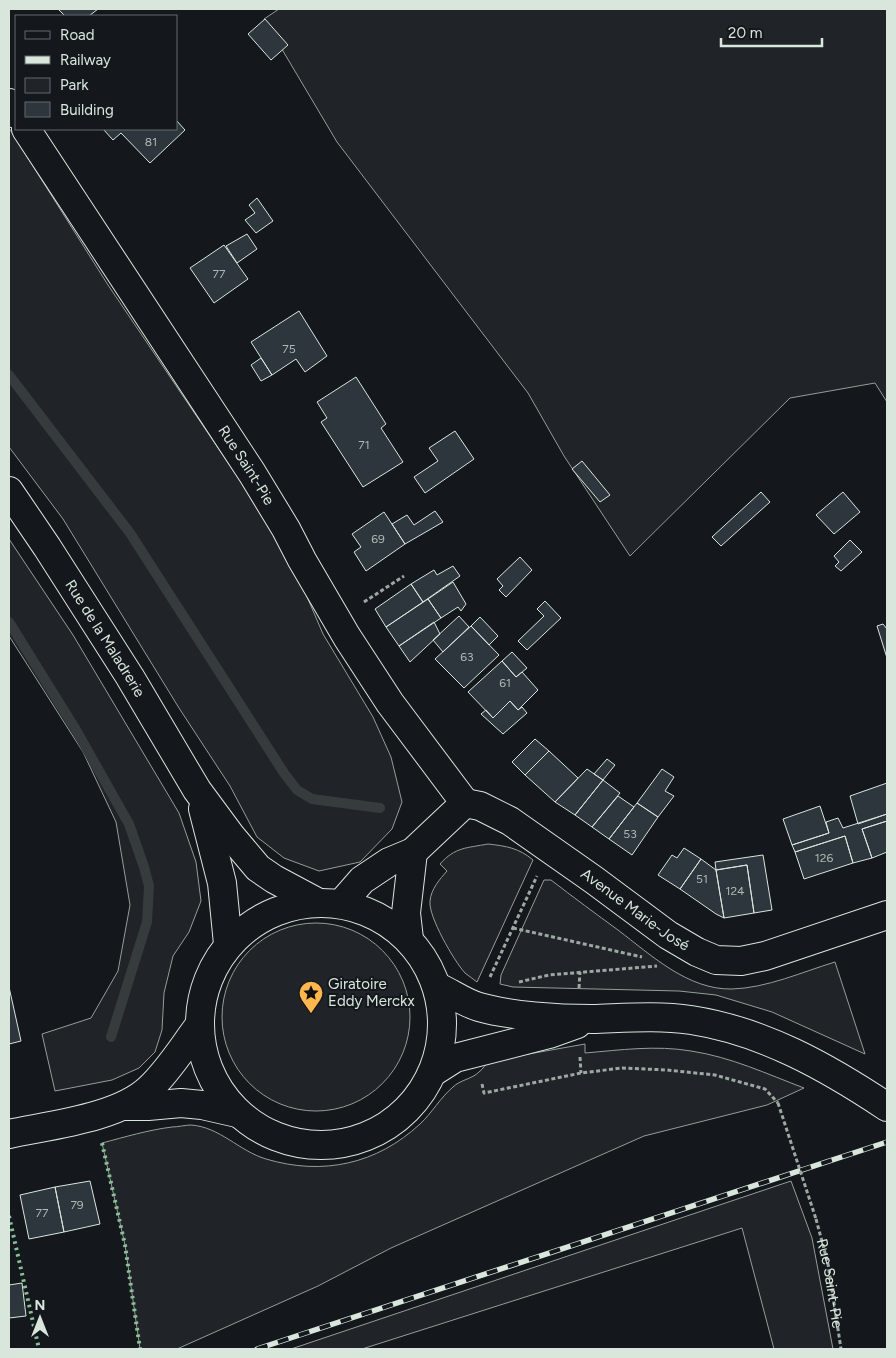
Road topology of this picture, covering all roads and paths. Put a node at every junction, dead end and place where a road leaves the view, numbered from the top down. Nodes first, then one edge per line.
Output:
1 (27, 130) edge
2 (9, 491) edge
3 (404, 576) dead end
4 (336, 621) junction
5 (197, 790) junction
6 (466, 803) junction
7 (413, 852) junction
8 (329, 903) junction
9 (887, 915) edge
10 (513, 928) dead end
11 (408, 939) junction
12 (228, 944) junction
13 (648, 958) dead end
14 (659, 966) dead end
15 (510, 984) dead end
16 (438, 987) junction
17 (590, 1019) junction
18 (198, 1027) junction
19 (433, 1072) junction
20 (778, 1103) dead end
21 (124, 1106) junction
22 (887, 1107) edge
23 (237, 1113) junction
24 (9, 1134) edge
25 (841, 1349) edge

1 - 4 main road, Rue Saint-Pie
2 - 5 main road, Rue de la Maladrerie
3 - 4 path
4 - 6 main road, Rue Saint-Pie
5 - 8 main road, Rue de la Maladrerie
5 - 12 main road, Rue de la Maladrerie
6 - 7 main road
6 - 9 main road, Avenue Marie-José
7 - 8 main road
7 - 11 main road
8 - 11 main road
8 - 12 main road
10 - 13 path
11 - 16 main road
12 - 18 main road
14 - 15 path
16 - 17 main road
16 - 19 main road
17 - 19 main road
17 - 22 main road
18 - 21 main road
18 - 23 main road
19 - 23 main road
20 - 25 path, Rue Saint-Pie, bridge
21 - 23 main road
21 - 24 main road

